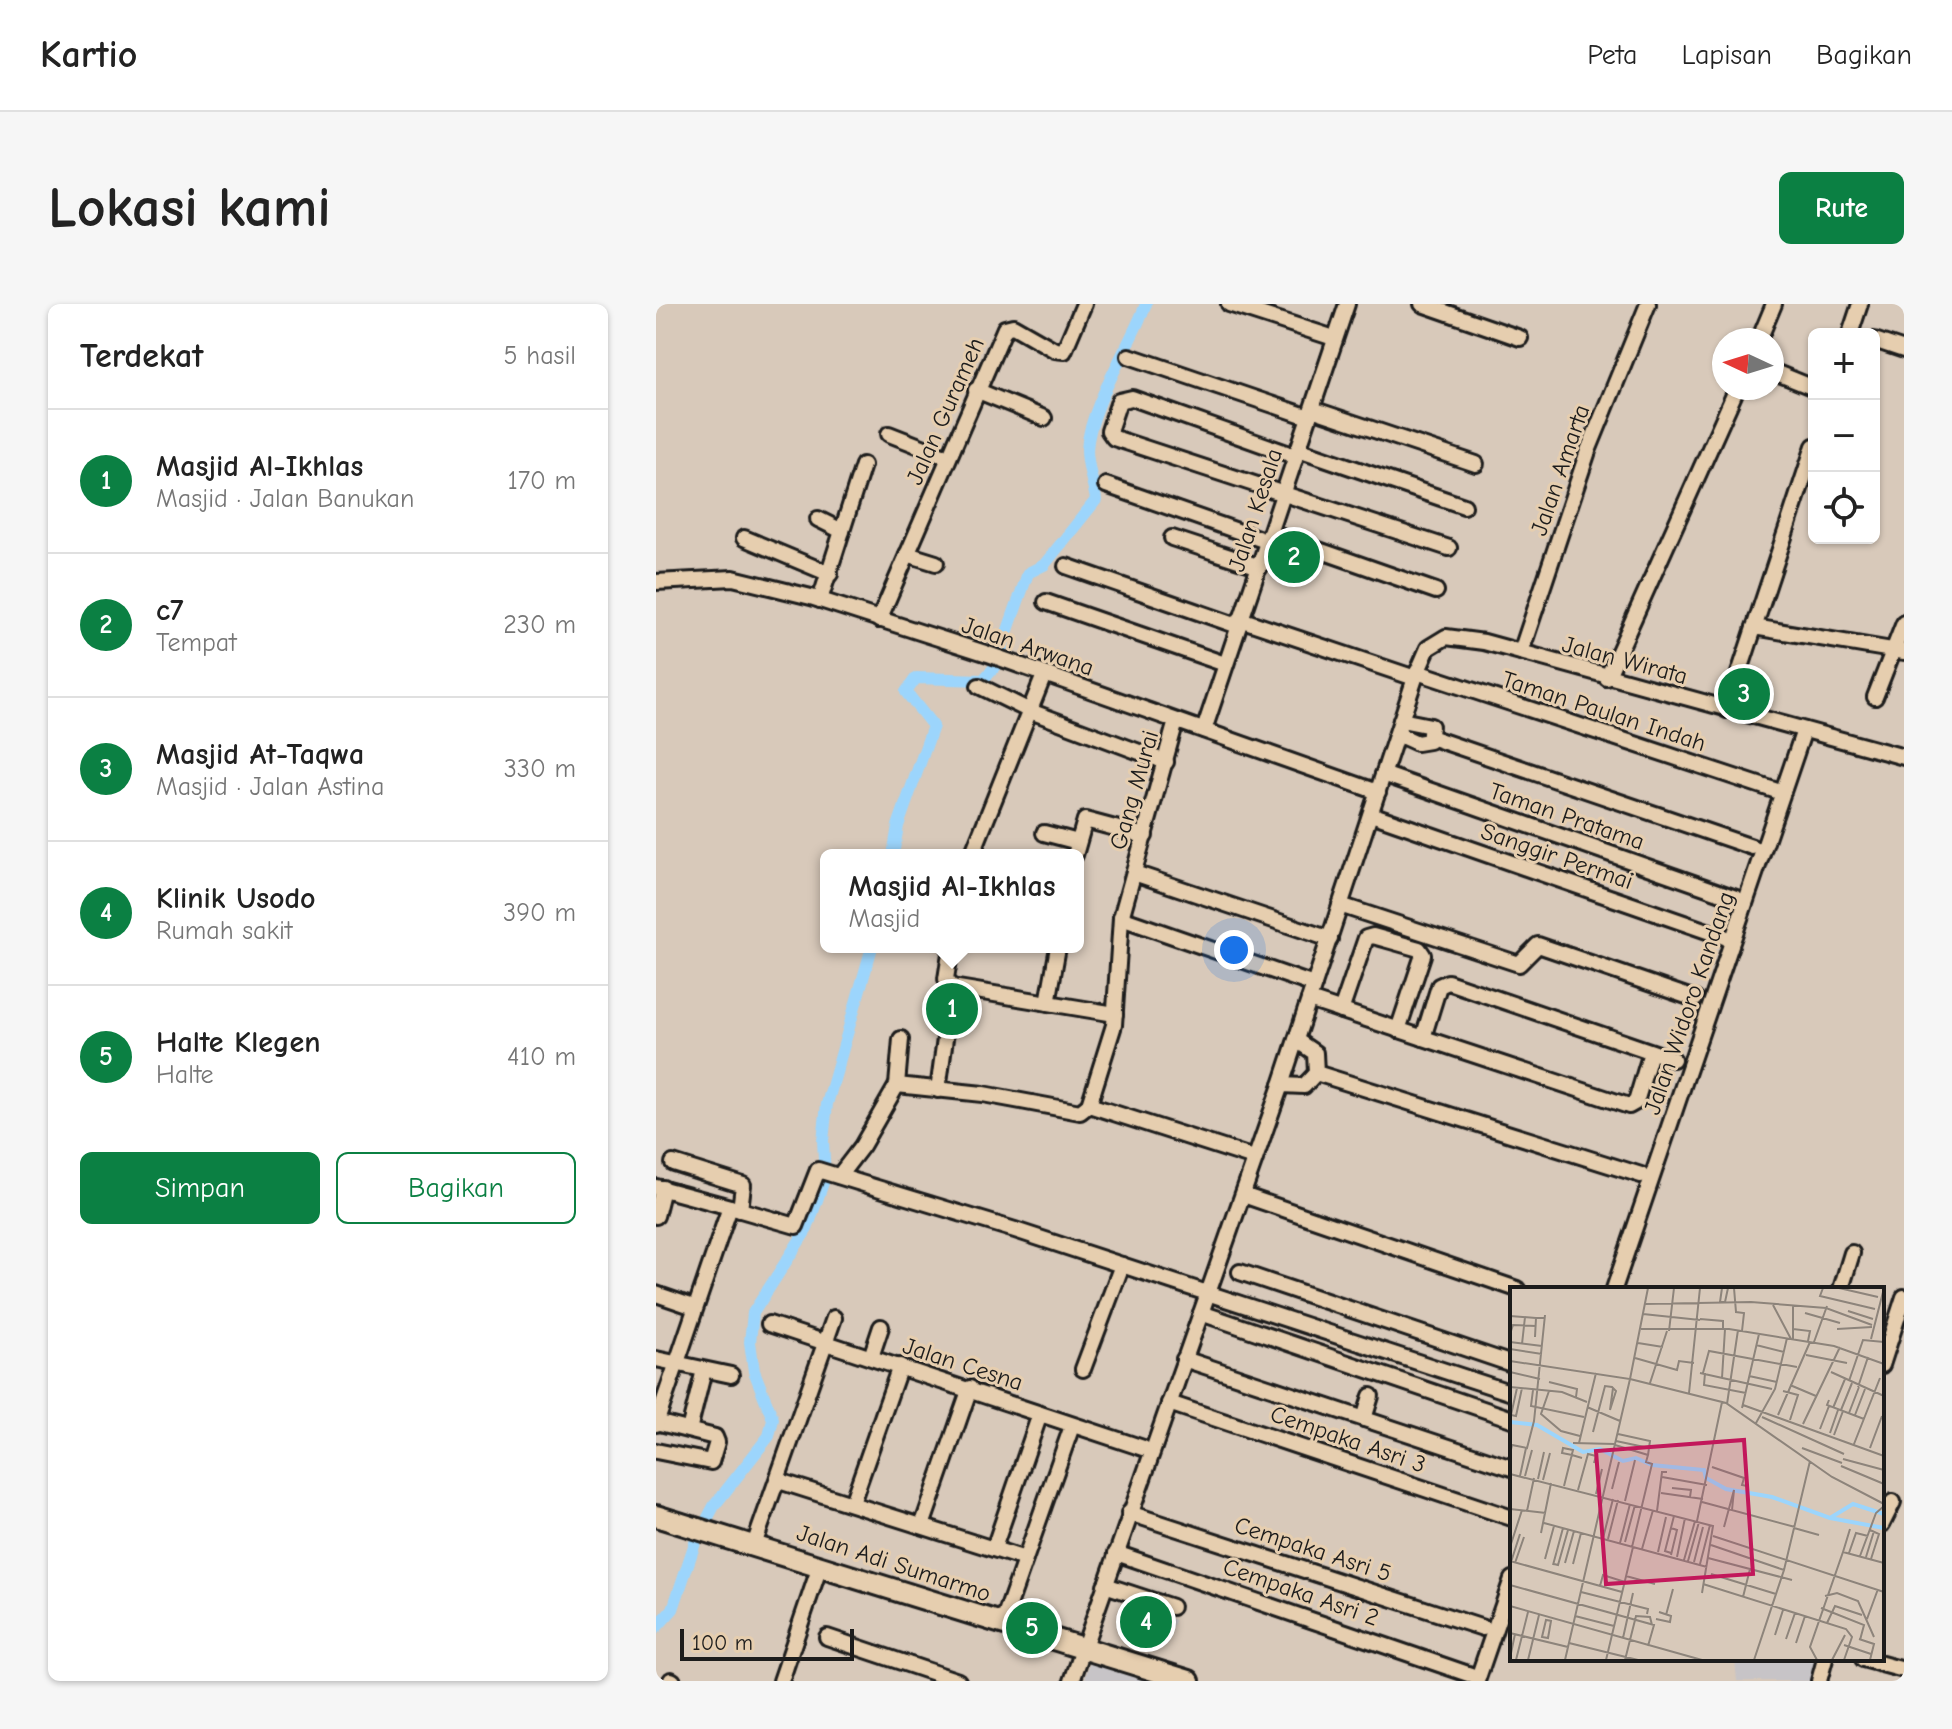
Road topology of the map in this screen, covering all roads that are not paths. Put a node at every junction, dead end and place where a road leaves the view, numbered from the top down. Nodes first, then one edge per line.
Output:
1 (1084, 304) edge
2 (1229, 304) edge
3 (1347, 304) edge
4 (1422, 304) edge
5 (1648, 304) edge
6 (1774, 304) edge
7 (1860, 304) edge
8 (1764, 328) edge
9 (1854, 328) edge
10 (1334, 338) junction
11 (1520, 338) dead end
12 (1880, 342) edge
13 (1904, 350) edge
14 (1129, 356) dead end
15 (1784, 376) edge
16 (1808, 386) edge
17 (976, 390) junction
18 (1732, 400) edge
19 (1310, 413) junction
20 (1044, 418) dead end
21 (889, 434) dead end
22 (1297, 453) junction
23 (948, 457) junction
24 (1476, 464) dead end
25 (1808, 464) edge
26 (863, 465) dead end
27 (1106, 485) dead end
28 (1283, 493) junction
29 (1464, 506) dead end
30 (818, 519) dead end
31 (842, 531) junction
32 (1268, 537) junction
33 (744, 538) dead end
34 (1172, 538) dead end
35 (1449, 548) dead end
36 (907, 554) junction
37 (936, 563) dead end
38 (1066, 566) dead end
39 (1260, 567) junction
40 (830, 574) junction
41 (656, 582) edge
42 (1436, 591) dead end
43 (820, 600) junction
44 (1046, 602) dead end
45 (879, 620) junction
46 (1239, 623) junction
47 (1904, 623) edge
48 (1754, 627) junction
49 (1899, 650) edge
50 (1521, 652) junction
51 (1225, 664) junction
52 (1044, 675) junction
53 (1416, 675) junction
54 (1607, 678) junction
55 (979, 686) dead end
56 (1875, 697) dead end
57 (1727, 710) junction
58 (1030, 711) junction
59 (1176, 721) junction
60 (1399, 727) junction
61 (1204, 730) junction
62 (1804, 730) junction
63 (1904, 757) edge
64 (1166, 762) junction
65 (1383, 774) junction
66 (1777, 791) dead end
67 (1378, 792) junction
68 (1371, 814) junction
69 (1044, 833) dead end
70 (1145, 836) junction
71 (1752, 847) dead end
72 (974, 849) edge
73 (1076, 849) edge
74 (1140, 875) dead end
75 (1736, 898) dead end
76 (1340, 905) junction
77 (1121, 918) junction
78 (1330, 939) junction
79 (1730, 939) dead end
80 (950, 953) edge
81 (1057, 953) edge
82 (952, 987) junction
83 (1312, 993) junction
84 (1695, 999) dead end
85 (1048, 1003) junction
86 (1341, 1011) junction
87 (1115, 1014) junction
88 (1398, 1030) junction
89 (1423, 1038) junction
90 (901, 1039) dead end
91 (1296, 1040) junction
92 (1651, 1052) junction
93 (1673, 1059) dead end
94 (1316, 1073) junction
95 (897, 1085) junction
96 (1281, 1085) junction
97 (938, 1090) junction
98 (1089, 1105) junction
99 (1254, 1158) junction
100 (673, 1163) dead end
101 (837, 1175) junction
102 (1641, 1175) dead end
103 (660, 1188) edge
104 (1243, 1195) junction
105 (735, 1208) junction
106 (656, 1216) edge
107 (1852, 1253) dead end
108 (1222, 1255) junction
109 (1122, 1265) junction
110 (1240, 1272) junction
111 (1216, 1275) junction
112 (1511, 1287) edge
113 (1615, 1287) edge
114 (1842, 1287) edge
115 (1208, 1292) junction
116 (656, 1294) edge
117 (1904, 1297) edge
118 (694, 1307) junction
119 (1201, 1313) junction
120 (834, 1318) dead end
121 (769, 1324) dead end
122 (881, 1327) dead end
123 (827, 1344) junction
124 (871, 1357) junction
125 (656, 1359) edge
126 (1184, 1359) junction
127 (1884, 1359) edge
128 (1510, 1363) edge
129 (676, 1364) junction
130 (900, 1366) junction
131 (1083, 1369) dead end
132 (704, 1370) junction
133 (731, 1375) dead end
134 (970, 1388) junction
135 (1510, 1392) edge
136 (1371, 1396) dead end
137 (1169, 1403) junction
138 (1040, 1414) junction
139 (1510, 1418) edge
140 (1364, 1419) junction
141 (656, 1423) edge
142 (1072, 1426) junction
143 (689, 1430) junction
144 (1143, 1448) dead end
145 (656, 1451) edge
146 (1510, 1467) edge
147 (779, 1481) junction
148 (1893, 1502) edge
149 (852, 1503) junction
150 (1129, 1513) junction
151 (656, 1516) edge
152 (1510, 1517) edge
153 (1884, 1520) edge
154 (922, 1526) junction
155 (754, 1545) junction
156 (994, 1548) junction
157 (1116, 1553) junction
158 (1025, 1559) junction
159 (820, 1566) junction
160 (1510, 1584) edge
161 (1105, 1585) junction
162 (1172, 1607) dead end
163 (1002, 1625) junction
164 (1483, 1628) dead end
165 (827, 1637) dead end
166 (1083, 1650) junction
167 (1824, 1661) edge
168 (1870, 1661) edge
169 (1904, 1670) edge
170 (1474, 1678) edge
171 (781, 1681) edge
172 (958, 1681) edge
173 (1072, 1681) edge
174 (1189, 1681) edge
175 (1819, 1681) edge

1 - 17 street, Jalan Gurameh
2 - 10 street
3 - 10 street, Jalan Kesala
4 - 11 street
5 - 50 street, Jalan Amarta
6 - 8 street
7 - 9 street
10 - 19 street, Jalan Kesala
12 - 13 street
14 - 19 street
15 - 16 street
17 - 20 street
17 - 23 street, Jalan Gurameh
18 - 54 street
19 - 22 street, Jalan Kesala
19 - 24 street
21 - 23 street
22 - 28 street, Jalan Kesala
22 - 28 street
22 - 29 street
23 - 36 street, Jalan Gurameh
25 - 48 street
26 - 31 street
27 - 32 street
28 - 32 street, Jalan Kesala
28 - 35 street
30 - 31 street
31 - 40 street
32 - 39 street, Jalan Kesala
32 - 42 street
33 - 40 street
34 - 39 street
36 - 37 street
36 - 45 street, Jalan Gurameh
38 - 46 street, Taman Paulan Indah
39 - 46 street, Jalan Kesala
40 - 43 street
41 - 43 street, Jalan Arwana
43 - 45 street, Jalan Arwana
44 - 51 street
45 - 52 street, Jalan Arwana
46 - 51 street, Jalan Kesala
46 - 53 street, Taman Paulan Indah
47 - 49 street
48 - 49 street
48 - 57 street
49 - 56 street
50 - 53 street, Jalan Wirata
50 - 54 street, Jalan Wirata
51 - 61 street, Jalan Kesala
52 - 58 street
52 - 59 street, Jalan Arwana
53 - 60 street, Jalan Wirata
53 - 66 street, Taman Paulan Indah
54 - 57 street, Jalan Wirata
55 - 58 street
57 - 62 street, Jalan Wirata
58 - 64 street
58 - 72 street
59 - 61 street, Jalan Arwana
59 - 64 street, Gang Murai
60 - 65 street, Jalan Wirata
60 - 71 street
61 - 67 street, Jalan Arwana
62 - 63 street, Jalan Wirata
62 - 113 street, Jalan Widoro Kandang
64 - 70 street, Gang Murai
65 - 67 street, Jalan Wirata
65 - 75 street, Taman Pratama
67 - 68 street, Jalan Wirata
68 - 76 street, Jalan Wirata
68 - 79 street, Sanggir Permai
69 - 73 street
70 - 73 street
70 - 77 street, Gang Murai
74 - 78 street
76 - 78 street, Jalan Wirata
76 - 84 street
77 - 83 street
77 - 87 street, Gang Murai
78 - 83 street, Jalan Wirata
80 - 82 street
81 - 85 street
82 - 85 street
82 - 97 street
83 - 86 street
83 - 91 street, Jalan Wirata
85 - 87 street
86 - 88 street
86 - 88 street
87 - 98 street, Gang Murai
88 - 89 street
89 - 92 street
89 - 92 street
90 - 95 street
91 - 94 street
91 - 96 street, Jalan Wirata
92 - 93 street
94 - 96 street
94 - 102 street
95 - 97 street
95 - 101 street
96 - 99 street, Jalan Wirata
97 - 98 street
98 - 99 street
99 - 104 street, Jalan Wirata
100 - 105 street
101 - 105 street
101 - 109 street
103 - 105 street
103 - 106 street
104 - 108 street, Jalan Wirata
104 - 112 street
105 - 118 street
107 - 114 street
108 - 110 street
108 - 111 street, Jalan Wirata
109 - 115 street
109 - 131 street
110 - 111 street
110 - 128 street
111 - 115 street, Jalan Wirata
115 - 119 street, Jalan Wirata
115 - 135 street
116 - 118 street
117 - 127 street
118 - 129 street
119 - 126 street, Jalan Wirata
119 - 139 street
120 - 123 street
121 - 123 street, Jalan Cesna
122 - 124 street
123 - 124 street, Jalan Cesna
123 - 147 street
124 - 130 street, Jalan Cesna
125 - 129 street
126 - 137 street, Jalan Wirata
126 - 140 street
129 - 132 street
129 - 141 street
130 - 134 street, Jalan Cesna
130 - 149 street
132 - 133 street
132 - 143 street
134 - 138 street, Jalan Cesna
134 - 154 street
136 - 140 street
137 - 150 street, Jalan Wirata
137 - 152 street, Cempaka Asri 3
138 - 142 street, Jalan Cesna
138 - 156 street
140 - 146 street
141 - 143 street
142 - 144 street, Jalan Cesna
142 - 158 street
143 - 145 street
147 - 149 street
147 - 155 street
148 - 153 street
149 - 154 street
150 - 157 street, Jalan Wirata
150 - 164 street, Cempaka Asri 5
151 - 155 main road, Jalan Adi Sumarmo
154 - 156 street
155 - 159 main road, Jalan Adi Sumarmo
156 - 158 street
157 - 161 street, Jalan Wirata
157 - 170 street, Cempaka Asri 2
158 - 163 street
159 - 163 main road, Jalan Adi Sumarmo
159 - 171 street
160 - 170 street
161 - 162 street
161 - 166 street, Jalan Wirata
163 - 166 main road, Jalan Adi Sumarmo
165 - 172 street
166 - 173 street, Jalan Wirata
166 - 174 main road, Jalan Adi Sumarmo
167 - 175 street
168 - 169 street

